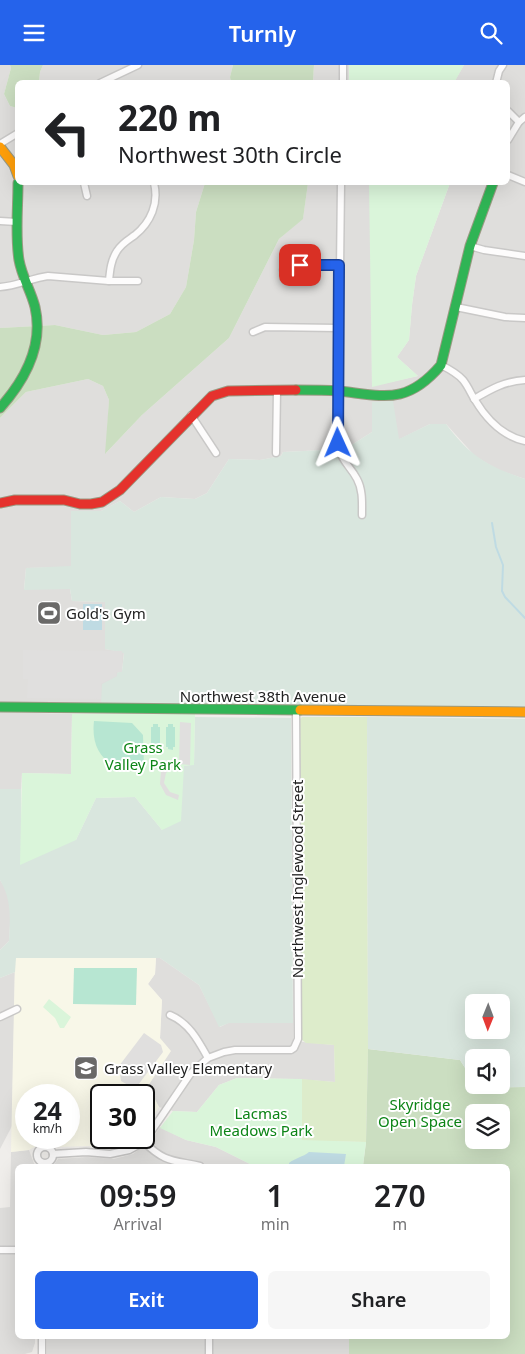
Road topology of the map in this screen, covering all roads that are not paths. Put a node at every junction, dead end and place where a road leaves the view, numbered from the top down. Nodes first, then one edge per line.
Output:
1 (138, 65) edge
2 (343, 65) edge
3 (503, 65) edge
4 (111, 80) edge
5 (343, 80) edge
6 (497, 80) edge
7 (510, 113) edge
8 (525, 117) edge
9 (518, 122) junction
10 (15, 135) edge
11 (510, 136) edge
12 (0, 145) edge
13 (15, 168) edge
14 (510, 176) edge
15 (525, 182) edge
16 (18, 185) edge
17 (84, 185) edge
18 (154, 185) edge
19 (341, 185) edge
20 (492, 185) edge
21 (87, 195) dead end
22 (0, 221) edge
23 (17, 222) junction
24 (470, 246) junction
25 (525, 255) edge
26 (339, 265) junction
27 (283, 270) dead end
28 (24, 281) junction
29 (108, 281) junction
30 (138, 281) dead end
31 (0, 287) edge
32 (456, 307) junction
33 (525, 318) edge
34 (338, 328) junction
35 (253, 332) dead end
36 (441, 365) junction
37 (525, 380) edge
38 (276, 391) junction
39 (338, 391) junction
40 (474, 399) junction
41 (0, 408) edge
42 (191, 415) junction
43 (525, 441) edge
44 (216, 453) dead end
45 (276, 453) dead end
46 (0, 503) edge
47 (362, 515) dead end
48 (0, 707) edge
49 (296, 710) junction
50 (525, 712) edge
51 (17, 1009) dead end
52 (170, 1015) dead end
53 (0, 1017) edge
54 (208, 1058) junction
55 (155, 1126) edge
56 (131, 1149) edge
57 (152, 1149) edge
58 (53, 1154) junction
59 (45, 1164) edge
60 (188, 1164) edge
61 (0, 1250) edge
62 (15, 1250) edge
63 (42, 1339) edge
64 (210, 1339) edge
65 (42, 1354) edge
66 (209, 1354) edge

1 - 4 street
2 - 5 street
3 - 6 street
7 - 9 street
8 - 9 street
9 - 11 street
10 - 12 street
12 - 13 street
14 - 15 street
16 - 23 street
17 - 21 street
18 - 29 street
19 - 26 street
20 - 24 street
22 - 23 street
23 - 28 street
24 - 25 street
24 - 32 street
26 - 27 street
26 - 34 street
28 - 29 street
28 - 31 street
28 - 41 street
29 - 30 street
32 - 33 street
32 - 36 street
34 - 35 street
34 - 39 street
36 - 39 street
36 - 40 street
37 - 40 street
38 - 39 street
38 - 42 street
38 - 45 street
39 - 47 street
40 - 43 street
42 - 44 street
42 - 46 street
48 - 49 street, Northwest 38th Avenue
49 - 50 street, Northwest 38th Avenue
49 - 54 street, Northwest Inglewood Street
51 - 53 street
52 - 54 street
54 - 55 street
56 - 58 street
57 - 60 street
58 - 59 street
58 - 59 street
61 - 62 street
63 - 65 street
64 - 66 street

